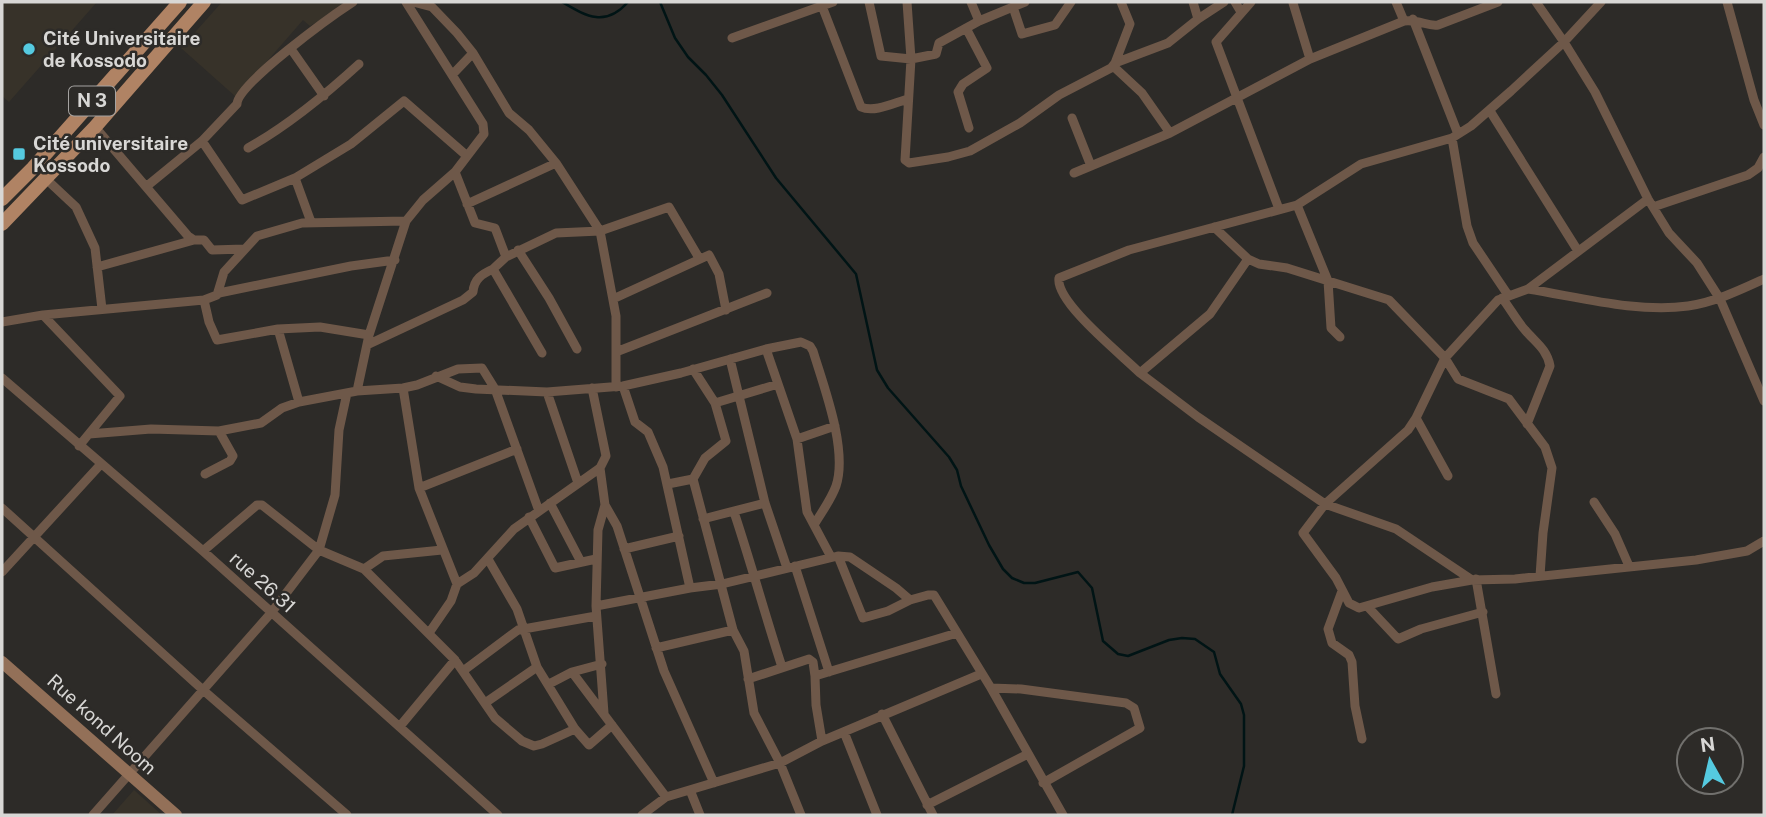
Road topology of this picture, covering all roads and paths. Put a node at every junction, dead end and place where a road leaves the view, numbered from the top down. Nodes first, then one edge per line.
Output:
1 (180, 2) edge
2 (204, 2) edge
3 (353, 2) edge
4 (406, 2) edge
5 (413, 2) edge
6 (833, 2) edge
7 (869, 2) edge
8 (907, 2) edge
9 (971, 2) edge
10 (1025, 2) edge
11 (1071, 2) edge
12 (1121, 2) edge
13 (1193, 2) edge
14 (1224, 2) edge
15 (1235, 2) edge
16 (1251, 2) edge
17 (1396, 2) edge
18 (1498, 2) edge
19 (1536, 2) edge
20 (1601, 2) edge
21 (1727, 2) edge
22 (1293, 3) edge
23 (822, 6) junction
24 (1013, 7) junction
25 (1241, 12) junction
26 (1198, 19) junction
27 (979, 20) junction
28 (1409, 20) junction
29 (966, 28) junction
30 (732, 38) dead end
31 (1564, 42) junction
32 (291, 49) junction
33 (473, 53) junction
34 (911, 59) junction
35 (1310, 59) junction
36 (359, 64) dead end
37 (1114, 64) junction
38 (452, 75) junction
39 (324, 96) junction
40 (1236, 98) junction
41 (908, 99) junction
42 (1490, 111) junction
43 (1072, 118) dead end
44 (1764, 125) edge
45 (94, 127) junction
46 (969, 128) dead end
47 (1170, 132) junction
48 (1455, 136) junction
49 (202, 141) junction
50 (248, 148) dead end
51 (467, 156) junction
52 (1764, 157) edge
53 (556, 163) junction
54 (1091, 166) junction
55 (455, 172) junction
56 (1074, 173) dead end
57 (46, 178) junction
58 (295, 178) junction
59 (146, 186) junction
60 (2, 199) edge
61 (1650, 203) junction
62 (467, 204) junction
63 (1297, 205) junction
64 (1279, 209) junction
65 (406, 220) junction
66 (311, 222) junction
67 (2, 223) edge
68 (1214, 227) junction
69 (600, 232) junction
70 (194, 240) junction
71 (244, 248) junction
72 (518, 250) junction
73 (1578, 251) junction
74 (506, 257) junction
75 (699, 258) junction
76 (1248, 259) junction
77 (395, 260) junction
78 (97, 267) junction
79 (493, 269) junction
80 (1764, 279) edge
81 (1328, 281) junction
82 (1528, 289) junction
83 (219, 293) junction
84 (767, 293) dead end
85 (1505, 296) junction
86 (204, 299) junction
87 (613, 299) junction
88 (1720, 299) junction
89 (102, 309) junction
90 (726, 310) junction
91 (43, 315) junction
92 (2, 322) edge
93 (278, 329) junction
94 (369, 335) junction
95 (1340, 337) dead end
96 (367, 345) junction
97 (577, 349) dead end
98 (766, 349) junction
99 (616, 352) junction
100 (542, 353) dead end
101 (1445, 358) junction
102 (730, 359) junction
103 (693, 369) junction
104 (1140, 373) junction
105 (436, 376) junction
106 (2, 378) edge
107 (778, 384) junction
108 (620, 386) junction
109 (403, 388) junction
110 (592, 388) junction
111 (495, 389) junction
112 (357, 391) junction
113 (547, 392) junction
114 (347, 393) junction
115 (739, 395) junction
116 (1764, 401) edge
117 (299, 402) junction
118 (715, 403) junction
119 (1416, 418) junction
120 (1527, 424) junction
121 (835, 426) junction
122 (219, 431) junction
123 (89, 434) junction
124 (797, 439) junction
125 (79, 446) junction
126 (517, 449) junction
127 (101, 464) junction
128 (600, 468) junction
129 (205, 474) dead end
130 (1448, 476) dead end
131 (693, 479) junction
132 (579, 483) junction
133 (668, 484) junction
134 (419, 488) junction
135 (1594, 502) dead end
136 (550, 503) junction
137 (765, 503) junction
138 (1325, 504) junction
139 (605, 505) junction
140 (2, 508) edge
141 (539, 511) junction
142 (733, 512) junction
143 (529, 517) junction
144 (703, 519) junction
145 (814, 525) junction
146 (34, 536) junction
147 (679, 536) junction
148 (1764, 541) edge
149 (624, 549) junction
150 (319, 550) junction
151 (442, 550) junction
152 (203, 551) junction
153 (834, 556) junction
154 (488, 559) junction
155 (596, 559) junction
156 (581, 562) junction
157 (1629, 566) junction
158 (791, 567) junction
159 (364, 569) junction
160 (2, 572) edge
161 (1540, 576) junction
162 (753, 577) junction
163 (1474, 580) junction
164 (457, 584) junction
165 (722, 584) junction
166 (690, 588) junction
167 (1342, 591) junction
168 (640, 598) junction
169 (910, 600) junction
170 (1367, 606) junction
171 (596, 611) junction
172 (1483, 612) junction
173 (271, 613) junction
174 (525, 628) junction
175 (733, 630) junction
176 (429, 633) junction
177 (957, 633) junction
178 (656, 648) junction
179 (455, 660) junction
180 (2, 662) edge
181 (602, 664) junction
182 (537, 667) junction
183 (782, 667) junction
184 (463, 671) junction
185 (572, 672) junction
186 (829, 672) junction
187 (981, 674) junction
188 (815, 676) junction
189 (748, 679) junction
190 (549, 684) junction
191 (991, 688) junction
192 (203, 690) junction
193 (1496, 694) dead end
194 (485, 702) junction
195 (604, 713) junction
196 (882, 714) junction
197 (401, 725) junction
198 (612, 725) junction
199 (575, 729) junction
200 (844, 732) junction
201 (1362, 739) dead end
202 (822, 741) junction
203 (1028, 754) junction
204 (780, 763) junction
205 (129, 774) junction
206 (714, 783) junction
207 (1043, 783) junction
208 (690, 790) junction
209 (666, 797) junction
210 (927, 806) junction
211 (93, 815) edge
212 (176, 815) edge
213 (347, 815) edge
214 (498, 815) edge
215 (642, 815) edge
216 (700, 815) edge
217 (802, 815) edge
218 (877, 815) edge
219 (933, 815) edge
220 (1063, 815) edge

1 - 60 main road, N 3
2 - 45 main road, N 3
3 - 32 street
4 - 38 street
5 - 33 street
6 - 23 street
7 - 34 street
8 - 34 street
9 - 27 street
10 - 24 street
11 - 24 street
12 - 37 street
13 - 26 street
14 - 26 street
15 - 25 street
16 - 25 street
17 - 28 street
18 - 28 street
19 - 31 street
20 - 31 street
21 - 44 street
22 - 35 street
23 - 30 street
23 - 41 street
24 - 27 street
25 - 40 street
26 - 37 street
27 - 29 street
28 - 35 street
28 - 48 street
29 - 34 street
29 - 46 street
31 - 42 street
31 - 61 street
32 - 39 street
32 - 49 street
33 - 38 street
33 - 53 street
34 - 41 street
35 - 40 street
36 - 39 street
37 - 41 street
37 - 47 street
38 - 51 street
39 - 50 street
40 - 47 street
40 - 64 street
42 - 48 street
42 - 73 street
43 - 54 street
45 - 57 main road, N 3
45 - 59 street
47 - 54 street
48 - 63 street
48 - 85 street
49 - 58 street
49 - 59 street
51 - 55 street
51 - 58 street
52 - 61 street
53 - 62 street
53 - 69 street
54 - 56 street
55 - 62 street
55 - 65 street
57 - 67 main road, N 3
57 - 78 street
58 - 66 street
59 - 70 street
61 - 73 street
61 - 88 street
62 - 74 street
63 - 64 street
63 - 81 street
64 - 68 street
65 - 66 street
65 - 77 street
66 - 71 street
68 - 76 street
68 - 104 street
69 - 72 street
69 - 75 street
69 - 87 street
70 - 71 street
70 - 78 street
71 - 83 street
72 - 74 street
72 - 97 street
73 - 82 street
74 - 79 street
75 - 87 street
75 - 90 street
76 - 81 street
76 - 104 street
77 - 83 street
77 - 94 street
78 - 89 street
79 - 96 street
79 - 100 street
80 - 88 street
81 - 95 street
81 - 101 street
82 - 85 street
82 - 88 street
83 - 86 street
84 - 90 street
85 - 101 street
85 - 120 street
86 - 89 street
86 - 93 street
87 - 99 street
88 - 116 street
89 - 91 street
90 - 99 street
91 - 92 street
91 - 123 street
93 - 94 street
93 - 117 street
94 - 96 street
96 - 112 street
98 - 102 street
98 - 107 street
98 - 121 street
99 - 108 street
101 - 119 street
101 - 120 street
102 - 103 street
102 - 115 street
103 - 108 street
103 - 118 street
104 - 138 street
105 - 109 street
105 - 111 street
105 - 111 street
106 - 125 street, rue 26.31
107 - 115 street
107 - 124 street
108 - 110 street
108 - 133 street
109 - 112 street
109 - 134 street
110 - 113 street
110 - 128 street
111 - 113 street
111 - 126 street
112 - 114 street
113 - 132 street
114 - 117 street
114 - 150 street
115 - 118 street
115 - 137 street
117 - 122 street
118 - 131 street
119 - 130 street
119 - 138 street
120 - 161 street
121 - 124 street
121 - 145 street
122 - 123 street
122 - 129 street
123 - 125 street
124 - 145 street
125 - 127 street, rue 26.31
126 - 134 street
126 - 141 street
127 - 146 street
127 - 152 street, rue 26.31
128 - 132 street
128 - 139 street
131 - 133 street
131 - 144 street
132 - 136 street
133 - 147 street
134 - 151 street
135 - 157 street
136 - 141 street
136 - 156 street
137 - 142 street
137 - 158 street
138 - 163 street
138 - 167 street
139 - 149 street
139 - 155 street
140 - 146 street
141 - 143 street
142 - 144 street
142 - 162 street
143 - 154 street
143 - 156 street
144 - 165 street
145 - 153 street
146 - 160 street
146 - 192 street
147 - 149 street
147 - 166 street
148 - 157 street
149 - 168 street
150 - 152 street
150 - 159 street
150 - 173 street
151 - 159 street
151 - 164 street
152 - 173 street, rue 26.31
153 - 158 street
153 - 169 street
153 - 169 street
154 - 164 street
154 - 174 street
155 - 156 street
155 - 171 street
157 - 161 street
158 - 162 street
158 - 186 street
159 - 176 street
161 - 163 street
162 - 165 street
162 - 183 street
163 - 170 street
163 - 172 street
164 - 176 street
165 - 166 street
165 - 175 street
166 - 168 street
167 - 170 street
167 - 201 street
168 - 171 street
168 - 178 street
169 - 177 street
170 - 172 street
171 - 174 street
171 - 181 street
172 - 193 street
173 - 192 street
173 - 197 street, rue 26.31
174 - 182 street
174 - 184 street
175 - 178 street
175 - 189 street
176 - 179 street
177 - 186 street
177 - 187 street
178 - 206 street
179 - 184 street
179 - 197 street
180 - 205 street, Rue kond Noom
181 - 185 street
181 - 195 street
182 - 190 street
182 - 194 street
183 - 188 street
183 - 189 street
184 - 194 street
185 - 190 street
185 - 195 street
186 - 188 street
187 - 191 street
187 - 196 street
188 - 202 street
189 - 204 street
190 - 199 street
191 - 203 street
191 - 207 street
192 - 205 street
192 - 213 street
194 - 199 street
195 - 198 street
196 - 200 street
196 - 210 street
197 - 214 street, rue 26.31
198 - 199 street
198 - 209 street
200 - 202 street
200 - 218 street
202 - 204 street
203 - 207 street
203 - 210 street
204 - 206 street
204 - 217 street
205 - 211 street
205 - 212 street, Rue kond Noom
206 - 208 street
207 - 220 street
208 - 209 street
208 - 216 street
209 - 215 street
210 - 219 street

